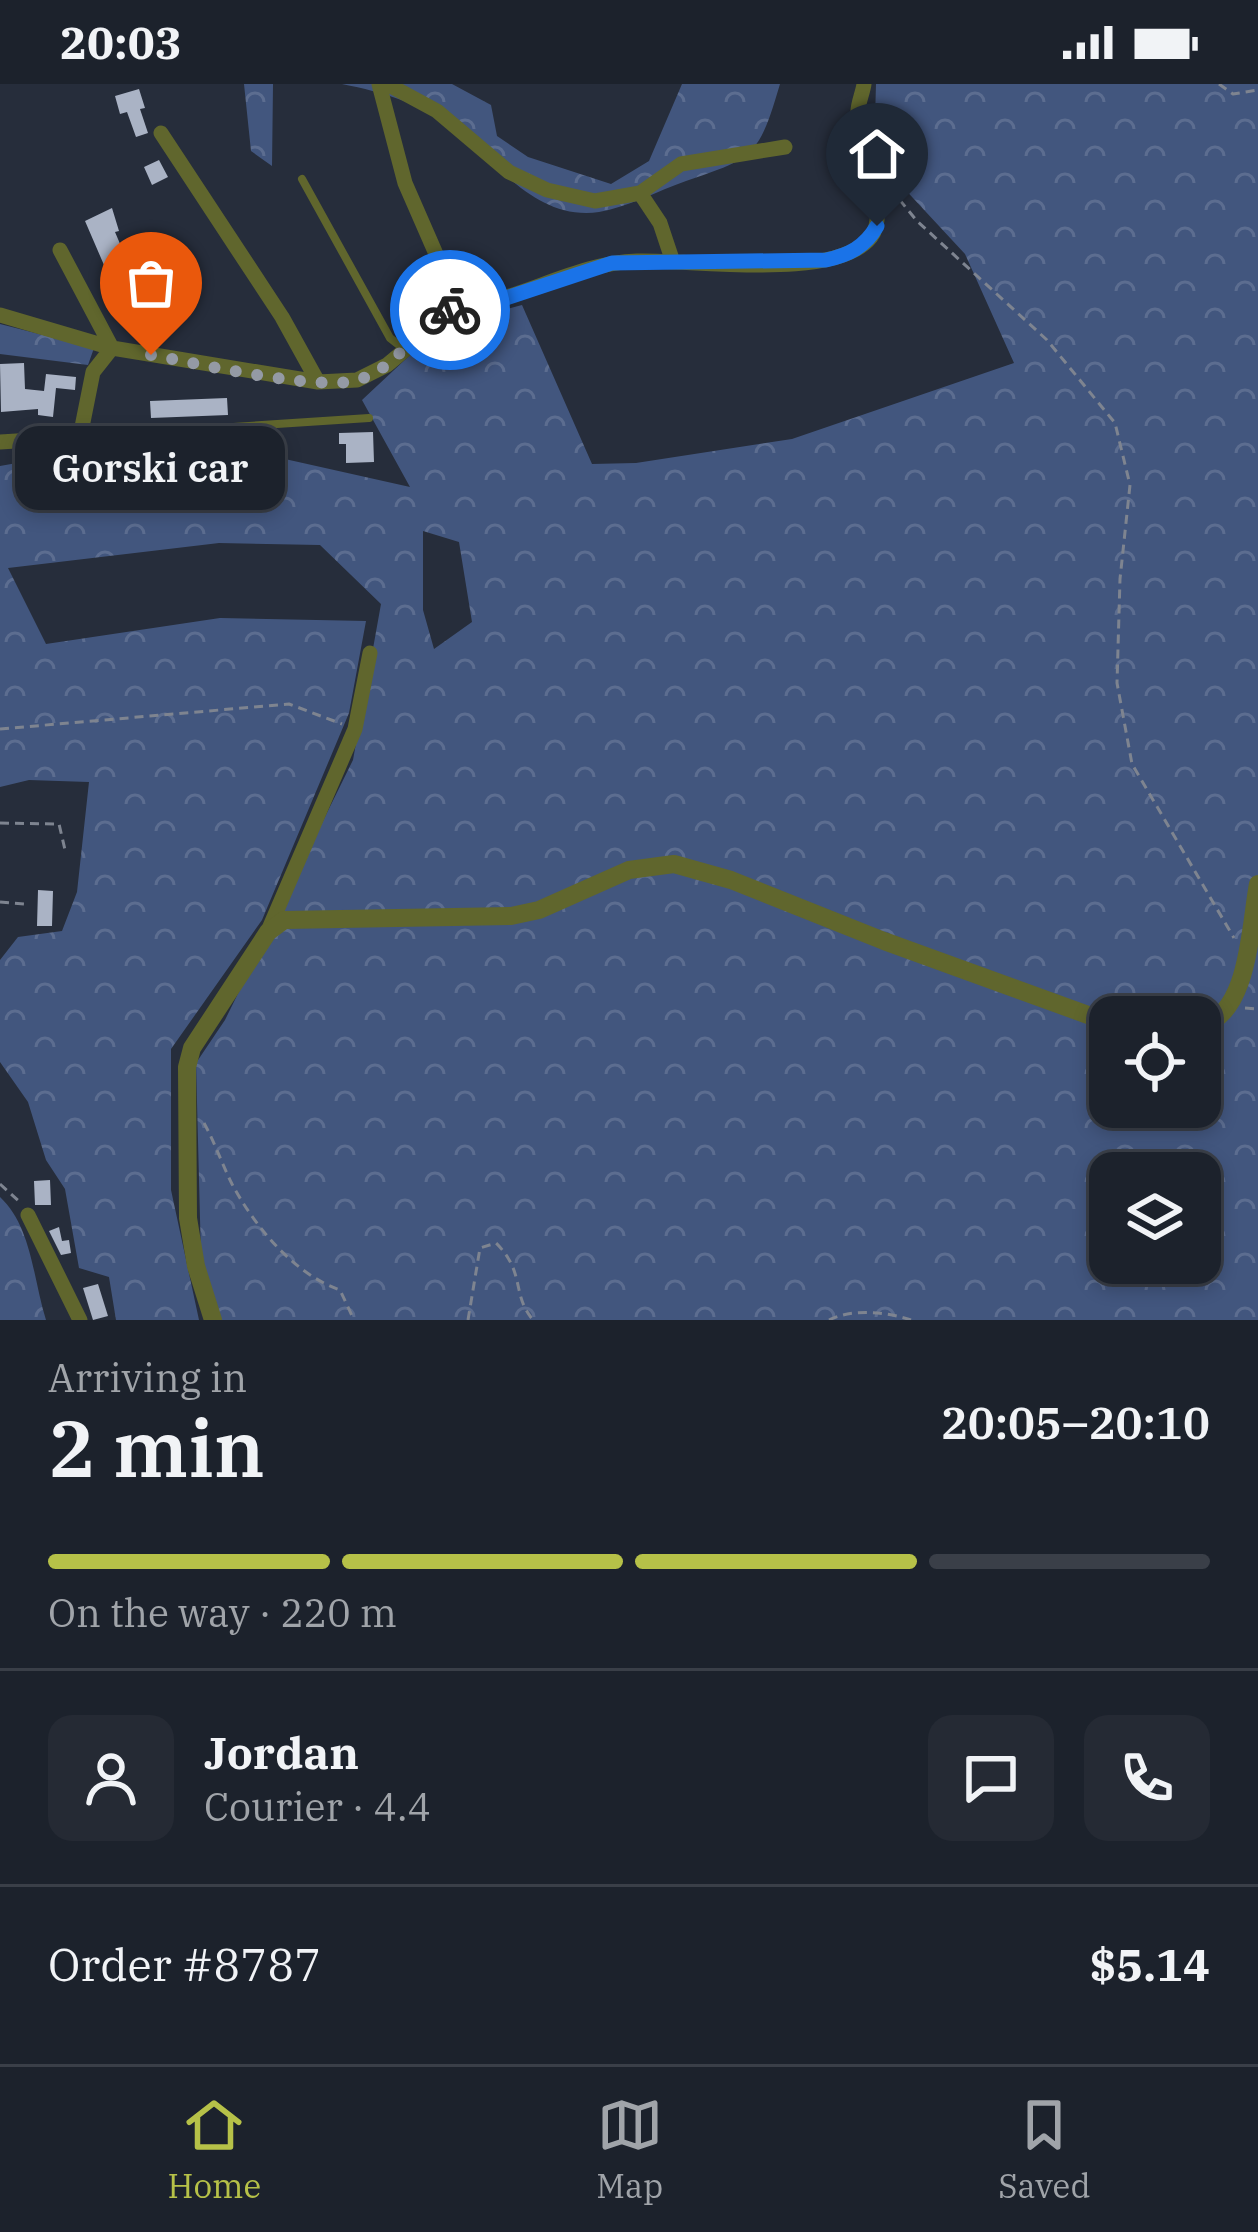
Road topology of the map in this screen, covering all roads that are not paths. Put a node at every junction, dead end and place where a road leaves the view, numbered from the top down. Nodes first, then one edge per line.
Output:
1 (383, 84) edge
2 (864, 84) edge
3 (161, 133) dead end
4 (785, 147) dead end
5 (302, 179) dead end
6 (640, 193) junction
7 (60, 250) dead end
8 (673, 262) junction
9 (432, 309) junction
10 (0, 315) edge
11 (112, 348) junction
12 (405, 350) junction
13 (318, 382) junction
14 (369, 418) dead end
15 (80, 437) junction
16 (0, 442) edge
17 (370, 653) dead end
18 (1258, 884) edge
19 (268, 932) junction
20 (1089, 1015) edge
21 (1221, 1017) edge
22 (28, 1215) road end
23 (80, 1320) edge
24 (213, 1320) edge

1 - 6 street
1 - 9 street
2 - 8 street
3 - 13 street
4 - 6 street
5 - 12 lane
6 - 8 street
7 - 11 street
8 - 9 street
9 - 12 street
10 - 11 street
11 - 13 street
11 - 15 street
12 - 13 street
14 - 15 lane
15 - 16 street
17 - 19 street
18 - 21 street
19 - 20 street
19 - 24 street
22 - 23 street

